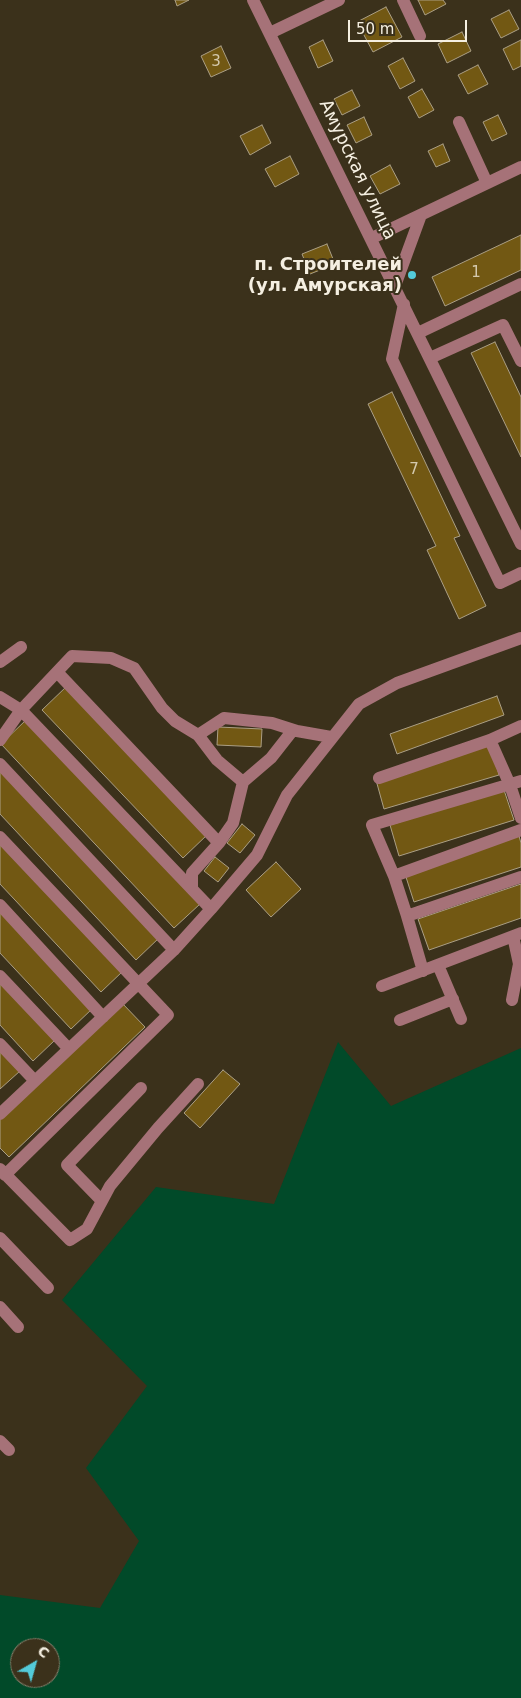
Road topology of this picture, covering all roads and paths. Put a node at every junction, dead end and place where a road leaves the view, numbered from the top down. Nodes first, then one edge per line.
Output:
1 (254, 0) edge
2 (339, 0) edge
3 (403, 0) edge
4 (270, 33) junction
5 (420, 36) dead end
6 (459, 122) dead end
7 (521, 167) edge
8 (487, 183) junction
9 (421, 215) junction
10 (372, 238) junction
11 (521, 284) edge
12 (395, 286) junction
13 (404, 304) junction
14 (418, 333) junction
15 (430, 358) junction
16 (521, 361) edge
17 (521, 542) edge
18 (521, 572) edge
19 (521, 638) edge
20 (21, 647) dead end
21 (0, 662) edge
22 (57, 672) junction
23 (0, 697) edge
24 (21, 710) junction
25 (521, 726) edge
26 (293, 730) junction
27 (198, 735) junction
28 (331, 737) junction
29 (0, 740) edge
30 (490, 740) junction
31 (0, 764) edge
32 (379, 778) dead end
33 (243, 782) junction
34 (516, 783) edge
35 (521, 818) edge
36 (521, 830) edge
37 (0, 837) edge
38 (219, 843) junction
39 (394, 876) junction
40 (521, 877) edge
41 (192, 889) junction
42 (0, 905) edge
43 (211, 909) junction
44 (407, 916) junction
45 (517, 934) edge
46 (174, 950) junction
47 (438, 965) junction
48 (423, 971) junction
49 (0, 976) edge
50 (139, 983) junction
51 (382, 986) dead end
52 (453, 999) junction
53 (512, 1000) dead end
54 (103, 1017) junction
55 (461, 1019) dead end
56 (400, 1020) dead end
57 (0, 1044) edge
58 (69, 1049) junction
59 (35, 1081) junction
60 (198, 1084) dead end
61 (141, 1088) dead end
62 (0, 1114) edge
63 (2, 1172) edge
64 (102, 1201) junction
65 (0, 1238) edge
66 (48, 1288) dead end
67 (0, 1307) edge
68 (18, 1326) dead end

1 - 4 street, Амурская улица
2 - 4 street
3 - 5 street
4 - 10 street, Амурская улица
6 - 8 street
7 - 8 street
8 - 9 street
9 - 10 street
9 - 12 street
10 - 12 street, Амурская улица
11 - 14 street
12 - 13 street, Амурская улица
13 - 14 street, Амурская улица
13 - 18 street
14 - 15 street, Амурская улица
15 - 16 street
15 - 17 street, Амурская улица
19 - 28 street
20 - 21 street
22 - 24 street
22 - 27 street
22 - 38 street
23 - 24 street
24 - 29 street
24 - 41 street
25 - 30 street
26 - 27 street
26 - 28 street
26 - 33 street
27 - 33 street
28 - 43 street
30 - 32 street
30 - 34 street
31 - 46 street
33 - 38 street
34 - 35 street
34 - 39 street
36 - 39 street
37 - 50 street
38 - 41 street
39 - 44 street
40 - 44 street
41 - 43 street
42 - 54 street
43 - 46 street
44 - 48 street
45 - 47 street
45 - 53 street
46 - 50 street
47 - 48 street
47 - 52 street
48 - 51 street
49 - 58 street
50 - 54 street
50 - 63 street
52 - 55 street
52 - 56 street
54 - 58 street
57 - 59 street
58 - 59 street
59 - 62 street
60 - 64 street
61 - 64 street
63 - 64 street
65 - 66 street
67 - 68 street

